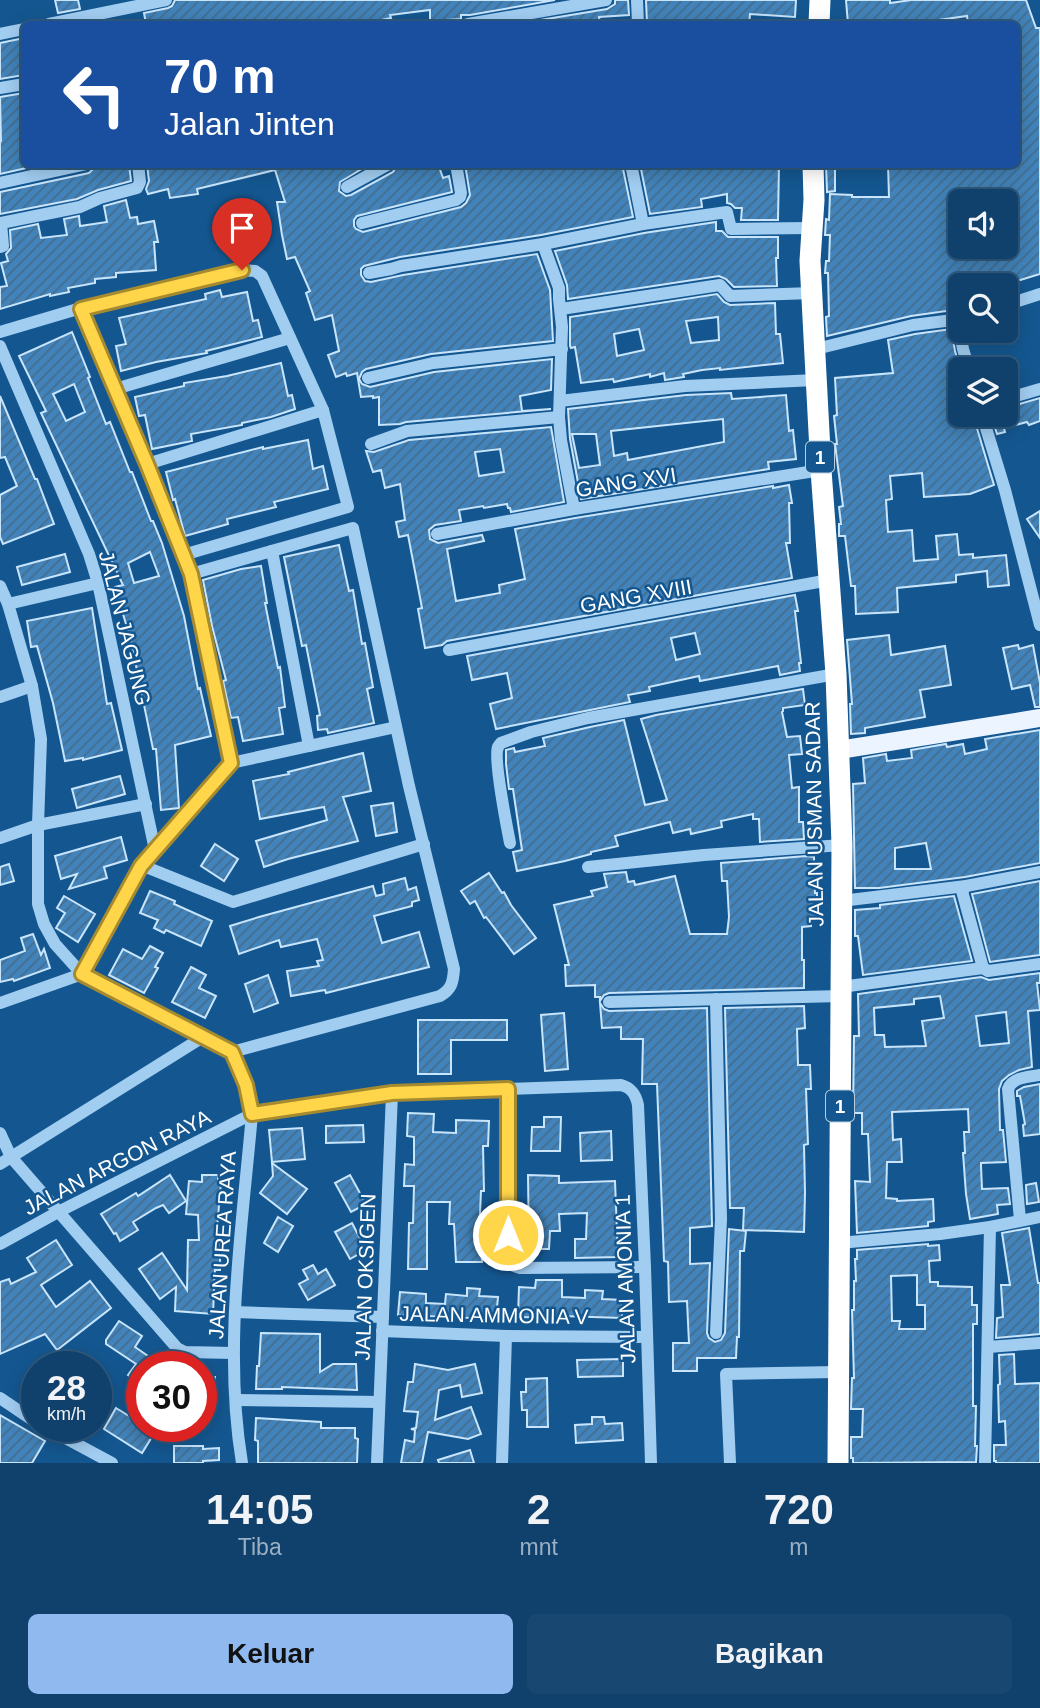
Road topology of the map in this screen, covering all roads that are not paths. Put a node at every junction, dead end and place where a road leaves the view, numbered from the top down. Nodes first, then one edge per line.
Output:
1 (166, 0) edge
2 (606, 0) edge
3 (637, 0) edge
4 (820, 0) edge
5 (104, 19) edge
6 (82, 21) edge
7 (485, 21) edge
8 (638, 21) edge
9 (819, 21) edge
10 (21, 30) edge
11 (0, 34) edge
12 (21, 84) edge
13 (0, 88) edge
14 (69, 168) edge
15 (138, 168) edge
16 (382, 168) edge
17 (457, 168) edge
18 (632, 168) edge
19 (813, 168) edge
20 (0, 183) edge
21 (347, 187) dead end
22 (362, 223) dead end
23 (643, 224) junction
24 (812, 228) junction
25 (542, 244) junction
26 (0, 247) edge
27 (369, 273) dead end
28 (812, 293) junction
29 (1040, 294) edge
30 (1018, 301) edge
31 (81, 309) junction
32 (561, 309) junction
33 (948, 321) edge
34 (0, 332) edge
35 (290, 338) junction
36 (0, 346) edge
37 (562, 349) junction
38 (816, 349) junction
39 (368, 378) dead end
40 (816, 380) junction
41 (1040, 388) edge
42 (115, 389) junction
43 (1018, 395) edge
44 (560, 401) junction
45 (323, 410) junction
46 (559, 417) junction
47 (986, 427) edge
48 (371, 444) dead end
49 (147, 464) junction
50 (821, 470) junction
51 (574, 509) junction
52 (437, 534) dead end
53 (272, 551) junction
54 (183, 555) junction
55 (191, 574) junction
56 (829, 580) junction
57 (98, 583) junction
58 (0, 586) edge
59 (8, 604) junction
60 (1040, 625) edge
61 (450, 650) dead end
62 (836, 674) junction
63 (32, 685) junction
64 (0, 697) edge
65 (1040, 718) edge
66 (396, 727) junction
67 (309, 746) junction
68 (839, 750) junction
69 (231, 763) junction
70 (146, 804) junction
71 (38, 825) junction
72 (0, 838) edge
73 (510, 843) dead end
74 (424, 844) junction
75 (842, 845) junction
76 (155, 849) junction
77 (141, 866) junction
78 (588, 867) dead end
79 (1040, 872) edge
80 (966, 886) junction
81 (841, 901) junction
82 (1040, 964) edge
83 (983, 968) junction
84 (82, 974) junction
85 (841, 992) junction
86 (716, 999) junction
87 (608, 1002) dead end
88 (0, 1003) edge
89 (203, 1037) junction
90 (232, 1052) junction
91 (1040, 1075) edge
92 (508, 1089) junction
93 (392, 1093) junction
94 (635, 1094) joint
95 (252, 1114) junction
96 (0, 1133) edge
97 (6, 1160) edge
98 (58, 1212) junction
99 (1040, 1217) edge
100 (1020, 1220) junction
101 (990, 1227) junction
102 (839, 1242) junction
103 (0, 1244) edge
104 (645, 1267) junction
105 (235, 1312) junction
106 (383, 1317) junction
107 (382, 1331) junction
108 (716, 1333) dead end
109 (506, 1336) junction
110 (647, 1337) junction
111 (1040, 1343) edge
112 (988, 1347) junction
113 (233, 1353) junction
114 (838, 1372) junction
115 (0, 1398) edge
116 (236, 1400) junction
117 (379, 1402) junction
118 (21, 1412) edge
119 (73, 1442) edge
120 (112, 1463) edge
121 (242, 1463) edge
122 (377, 1463) edge
123 (502, 1463) edge
124 (650, 1463) edge
125 (730, 1463) edge
126 (838, 1463) edge
127 (985, 1463) edge

1 - 5 street
2 - 7 street
3 - 8 street
4 - 9 highway
5 - 6 street
10 - 11 street
12 - 13 street
14 - 20 street
15 - 26 street
16 - 21 street
17 - 22 street
18 - 23 street
19 - 24 highway, JALAN USMAN SADAR / 1
23 - 24 street
23 - 25 street
24 - 28 highway, JALAN USMAN SADAR / 1
25 - 27 street
25 - 32 street
28 - 32 street
28 - 38 highway, JALAN USMAN SADAR / 1
29 - 30 street
31 - 34 street
31 - 35 street
31 - 42 street
32 - 37 street
33 - 38 street
35 - 42 street
35 - 45 street
36 - 57 street, JALAN JAGUNG
37 - 39 street
37 - 44 street
38 - 40 highway, JALAN USMAN SADAR / 1
40 - 44 street
40 - 50 highway, JALAN USMAN SADAR / 1
41 - 43 street
42 - 49 street
44 - 46 street
45 - 49 street
45 - 54 street
46 - 48 street
46 - 51 street
47 - 60 street
49 - 54 street
50 - 51 street, GANG XVI
50 - 56 highway, JALAN USMAN SADAR / 1
51 - 52 street, GANG XVI
53 - 55 street
53 - 66 street
53 - 67 street
54 - 55 street
55 - 69 street
56 - 61 street, GANG XVIII
56 - 62 highway, JALAN USMAN SADAR / 1
57 - 59 street
57 - 70 street, JALAN JAGUNG
58 - 59 street
59 - 63 street
62 - 68 highway, JALAN USMAN SADAR / 1
62 - 73 street
63 - 64 street
63 - 71 street
65 - 68 main road
66 - 67 street
66 - 74 street
67 - 69 street
68 - 75 highway, JALAN USMAN SADAR / 1
69 - 76 street
70 - 71 street
70 - 76 street, JALAN JAGUNG
71 - 72 street
71 - 84 street
74 - 77 street
74 - 90 street
75 - 78 street
75 - 81 highway, JALAN USMAN SADAR / 1
76 - 77 street
77 - 84 street
79 - 80 street
80 - 81 street
80 - 83 street
81 - 85 highway, JALAN USMAN SADAR / 1
82 - 83 street
83 - 85 street
84 - 88 street
84 - 89 street
85 - 86 street
85 - 102 highway, JALAN USMAN SADAR / 1
86 - 87 street
86 - 108 street
89 - 90 street
89 - 97 street
90 - 95 street, JALAN UREA RAYA
91 - 100 street
92 - 93 street, JALAN ARGON RAYA
92 - 94 street, JALAN ARGON RAYA
92 - 104 street
93 - 95 street, JALAN ARGON RAYA
93 - 106 street, JALAN OKSIGEN
94 - 104 street, JALAN AMONIA 1
95 - 98 street, JALAN ARGON RAYA
95 - 105 street, JALAN UREA RAYA
96 - 97 street
97 - 98 street
98 - 103 street, JALAN ARGON RAYA
98 - 113 street
99 - 100 street
100 - 101 street
101 - 102 street
101 - 112 street
102 - 114 highway, JALAN USMAN SADAR / 1
104 - 110 street, JALAN AMONIA 1
105 - 106 street
105 - 113 street, JALAN UREA RAYA
106 - 107 street, JALAN OKSIGEN
107 - 109 street, JALAN AMMONIA V
107 - 117 street, JALAN OKSIGEN
109 - 110 street, JALAN AMMONIA V
109 - 123 street
110 - 124 street, JALAN AMONIA 1
111 - 112 street
112 - 127 street
113 - 116 street, JALAN UREA RAYA
114 - 125 street
114 - 126 highway, JALAN USMAN SADAR / 1
115 - 118 street
116 - 117 street
116 - 121 street, JALAN UREA RAYA
117 - 122 street, JALAN OKSIGEN
119 - 120 street

